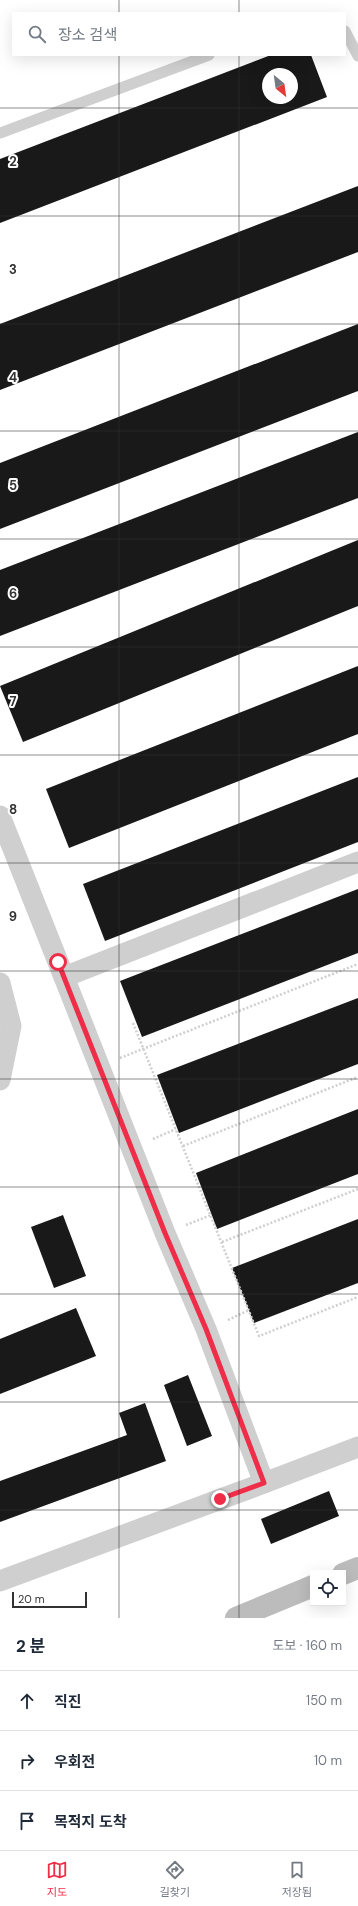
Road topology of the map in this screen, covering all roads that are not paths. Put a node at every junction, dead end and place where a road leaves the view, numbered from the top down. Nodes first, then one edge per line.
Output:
1 (346, 34) edge
2 (357, 51) edge
3 (206, 56) edge
4 (0, 132) edge
5 (0, 816) edge
6 (358, 862) edge
7 (64, 977) junction
8 (0, 983) edge
9 (0, 1080) edge
10 (358, 1447) edge
11 (264, 1483) junction
12 (358, 1568) edge
13 (346, 1573) edge
14 (0, 1581) edge
15 (310, 1587) edge
16 (236, 1618) edge

1 - 2 lane
3 - 4 lane
5 - 7 street
6 - 7 street
7 - 11 street
8 - 9 street
10 - 11 street
11 - 14 street
12 - 13 main road
15 - 16 main road

